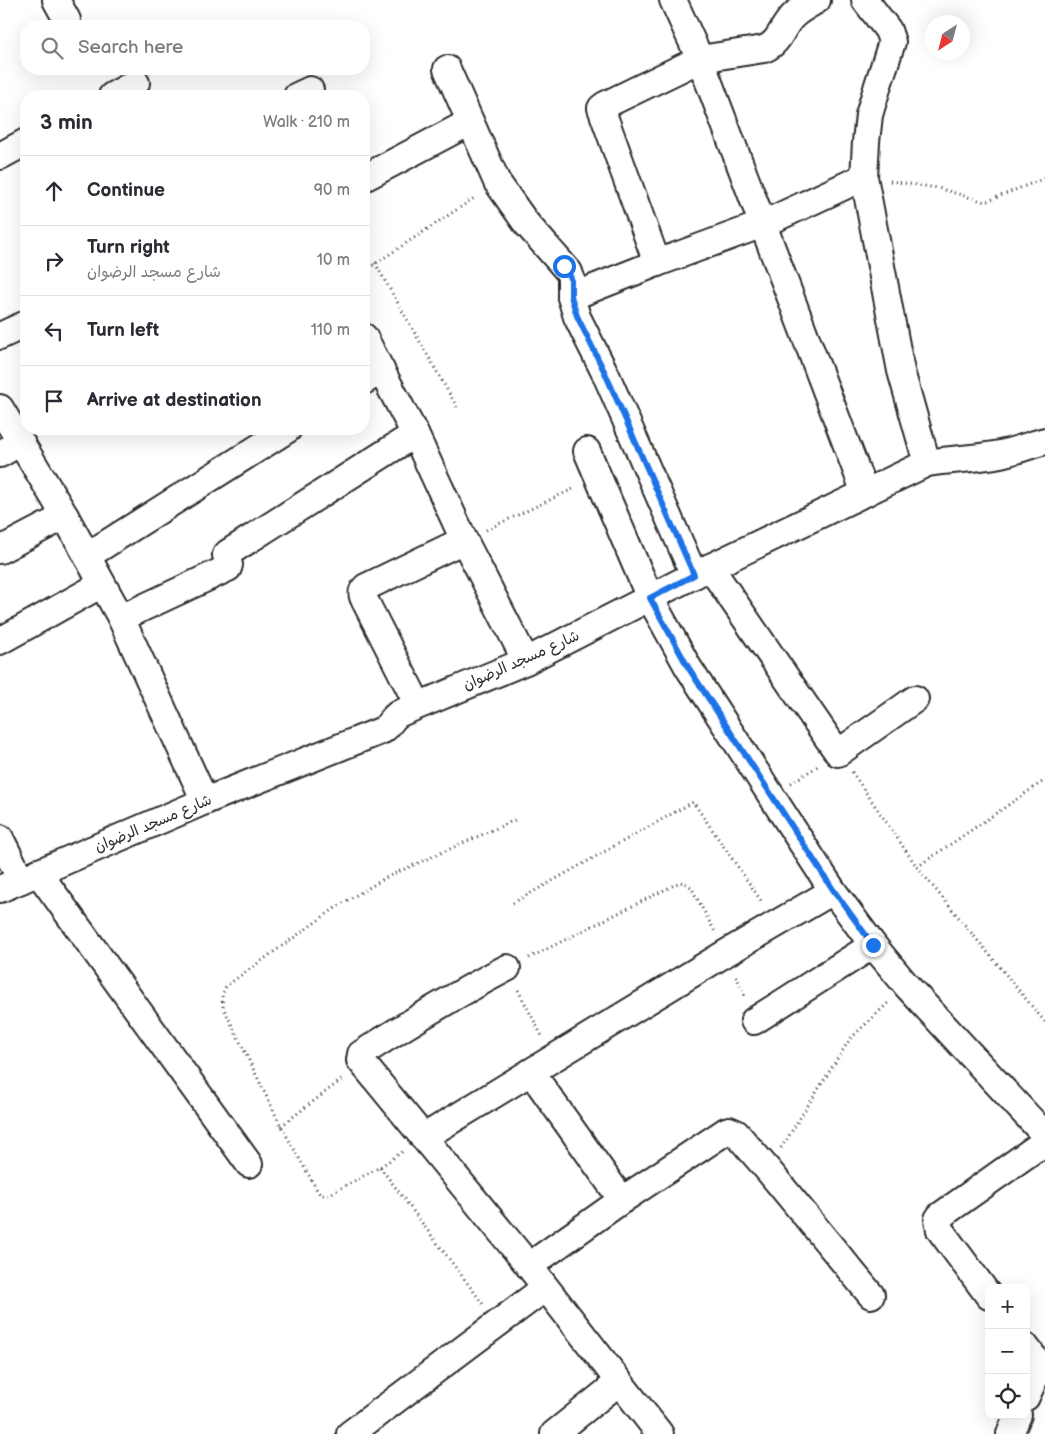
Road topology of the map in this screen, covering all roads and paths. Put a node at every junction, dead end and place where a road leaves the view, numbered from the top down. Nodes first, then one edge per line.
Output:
1 (674, 0) edge
2 (818, 0) edge
3 (865, 0) edge
4 (700, 59) junction
5 (447, 68) dead end
6 (136, 83) dead end
7 (123, 90) edge
8 (470, 122) junction
9 (20, 145) edge
10 (0, 156) edge
11 (370, 175) edge
12 (864, 178) junction
13 (1045, 178) edge
14 (497, 182) junction
15 (762, 224) junction
16 (375, 263) junction
17 (657, 263) junction
18 (370, 267) edge
19 (571, 296) junction
20 (20, 327) edge
21 (0, 336) edge
22 (370, 362) edge
23 (373, 375) edge
24 (457, 407) dead end
25 (11, 428) edge
26 (415, 434) junction
27 (279, 435) edge
28 (1045, 441) edge
29 (587, 451) dead end
30 (927, 463) junction
31 (598, 477) junction
32 (865, 493) junction
33 (65, 516) junction
34 (464, 540) junction
35 (0, 550) edge
36 (87, 556) junction
37 (702, 571) junction
38 (102, 584) junction
39 (650, 598) junction
40 (120, 618) junction
41 (0, 641) edge
42 (526, 661) junction
43 (915, 699) dead end
44 (418, 705) junction
45 (838, 752) junction
46 (1045, 780) edge
47 (772, 795) junction
48 (206, 801) junction
49 (515, 820) dead end
50 (0, 838) edge
51 (917, 868) junction
52 (20, 880) edge
53 (834, 891) junction
54 (513, 903) dead end
55 (777, 924) junction
56 (873, 945) junction
57 (726, 953) junction
58 (507, 968) junction
59 (907, 986) junction
60 (754, 1021) joint
61 (1045, 1022) edge
62 (553, 1058) junction
63 (362, 1063) junction
64 (531, 1072) junction
65 (281, 1126) junction
66 (1045, 1135) edge
67 (424, 1138) junction
68 (1045, 1146) edge
69 (249, 1164) dead end
70 (768, 1170) junction
71 (622, 1200) junction
72 (529, 1266) junction
73 (545, 1288) junction
74 (985, 1291) edge
75 (870, 1295) dead end
76 (498, 1324) junction
77 (1037, 1362) edge
78 (619, 1382) junction
79 (1030, 1384) edge
80 (1016, 1419) edge
81 (350, 1434) edge
82 (554, 1434) edge
83 (660, 1434) edge
84 (1010, 1434) edge

1 - 4 street
2 - 4 street
3 - 12 street
4 - 15 street
4 - 17 street
5 - 8 street
6 - 7 street
8 - 11 street
8 - 14 street
9 - 10 street
12 - 13 path
12 - 15 street
12 - 30 street
14 - 16 path
14 - 19 street
15 - 17 street
15 - 32 street
16 - 18 path
16 - 24 path
17 - 19 street
19 - 37 street
20 - 21 street
22 - 23 street
23 - 26 street
25 - 33 street
26 - 34 street
26 - 40 street
27 - 36 street
28 - 30 street, شارع مسجد الرضوان
29 - 31 street
30 - 32 street, شارع مسجد الرضوان
31 - 34 path
31 - 39 street
32 - 37 street, شارع مسجد الرضوان
33 - 35 street
33 - 36 street
34 - 42 street
34 - 44 street
36 - 38 street
37 - 39 street, شارع مسجد الرضوان
37 - 45 street
38 - 40 street
38 - 41 street
39 - 42 street, شارع مسجد الرضوان
39 - 47 street
40 - 48 street
42 - 44 street, شارع مسجد الرضوان
43 - 45 street
44 - 48 street, شارع مسجد الرضوان
45 - 47 path
45 - 51 path
46 - 51 path
47 - 53 street
48 - 52 street, شارع مسجد الرضوان
49 - 65 path
50 - 52 street
51 - 61 path
52 - 69 street
53 - 55 street
53 - 56 street
54 - 55 path
55 - 57 street
56 - 59 street
56 - 60 street
57 - 58 path
57 - 60 path
57 - 62 street
58 - 62 path
58 - 63 street
59 - 66 street
59 - 70 path
62 - 64 street
63 - 65 path
63 - 67 street
64 - 67 street
64 - 71 street
65 - 76 path
67 - 72 street
68 - 74 street
70 - 71 street
70 - 75 street
71 - 72 street
72 - 73 street
73 - 76 street
73 - 78 street
76 - 81 street
77 - 79 street
78 - 82 street
78 - 83 street
80 - 84 street

